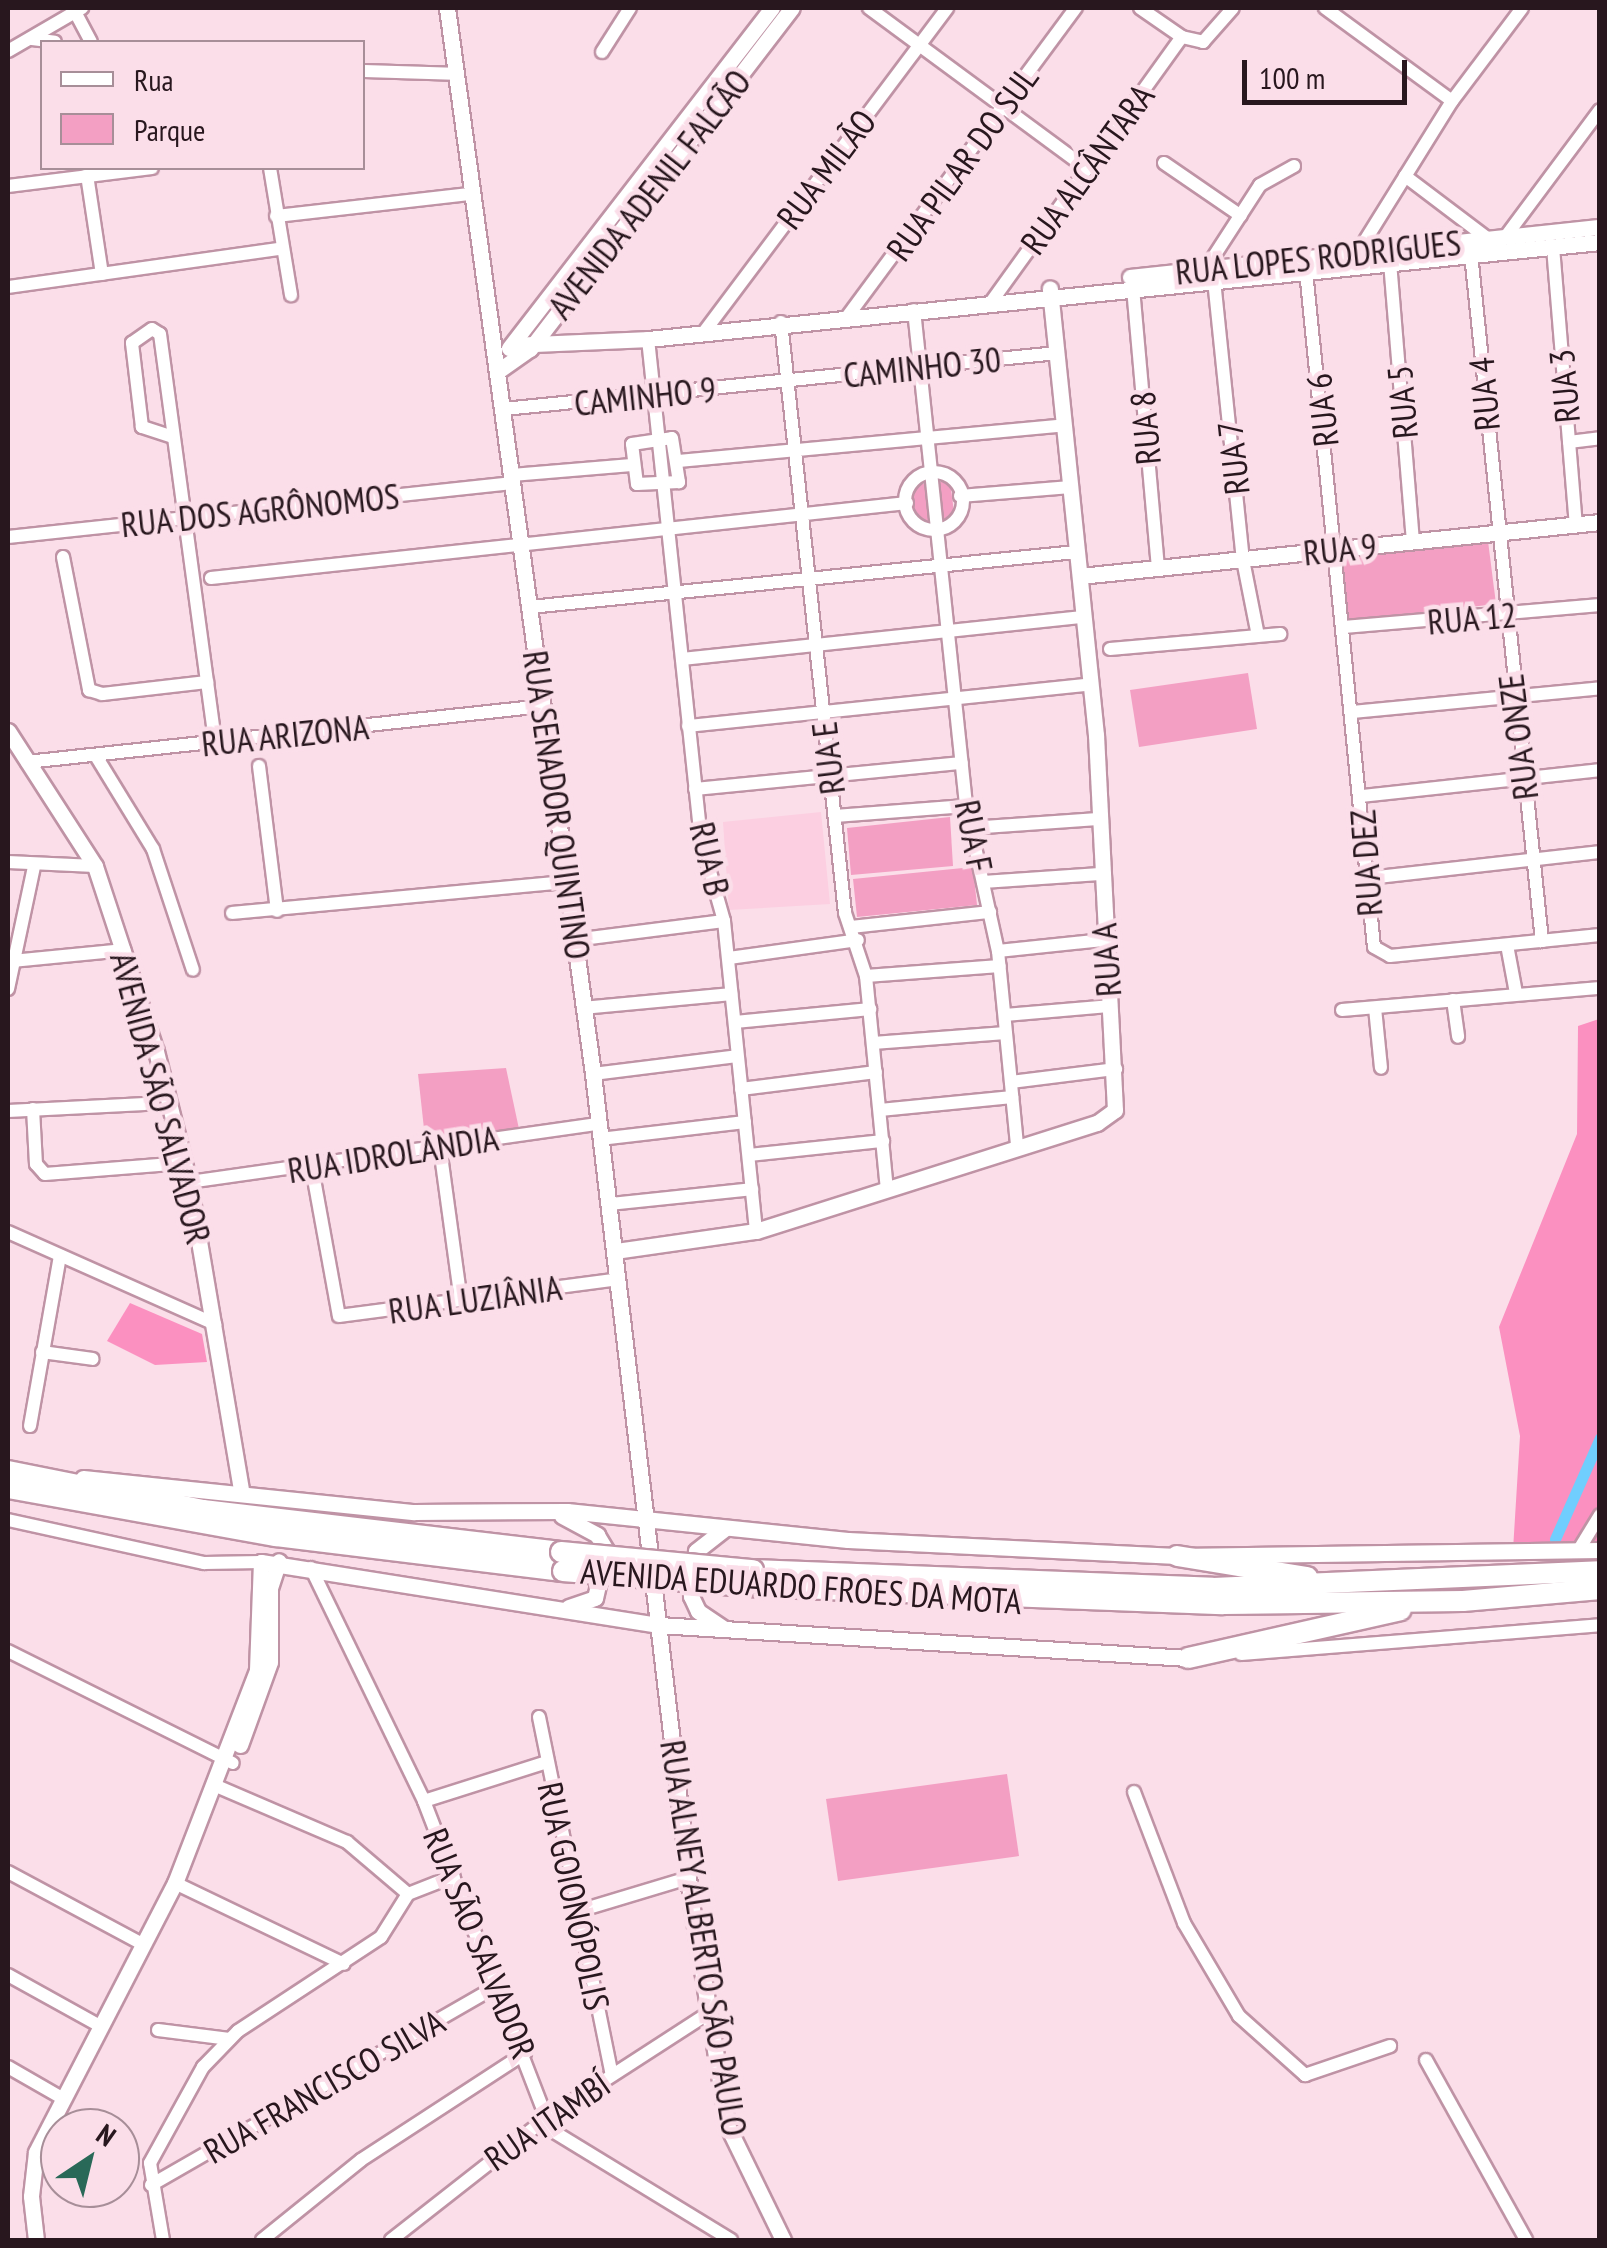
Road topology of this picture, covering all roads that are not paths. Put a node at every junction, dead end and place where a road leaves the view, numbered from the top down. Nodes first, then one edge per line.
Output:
1 (447, 8) edge
2 (630, 8) edge
3 (772, 8) edge
4 (792, 8) edge
5 (869, 8) edge
6 (947, 8) edge
7 (1076, 8) edge
8 (1140, 8) edge
9 (1234, 8) edge
10 (1325, 8) edge
11 (1522, 8) edge
12 (77, 9) edge
13 (1182, 37) junction
14 (32, 39) junction
15 (40, 40) edge
16 (89, 40) edge
17 (919, 45) junction
18 (8, 51) edge
19 (602, 52) dead end
20 (365, 71) edge
21 (455, 74) junction
22 (730, 78) junction
23 (1452, 102) junction
24 (1003, 108) junction
25 (1600, 110) edge
26 (1164, 163) dead end
27 (1294, 166) dead end
28 (1087, 169) junction
29 (133, 170) edge
30 (270, 170) edge
31 (87, 175) junction
32 (1404, 176) junction
33 (8, 186) edge
34 (470, 194) junction
35 (276, 216) junction
36 (1241, 216) junction
37 (1600, 227) edge
38 (1506, 236) junction
39 (1573, 237) junction
40 (1487, 238) junction
41 (605, 241) junction
42 (1600, 242) edge
43 (1553, 247) junction
44 (279, 248) junction
45 (1471, 254) junction
46 (1360, 258) junction
47 (1390, 262) junction
48 (1306, 271) junction
49 (102, 274) junction
50 (1209, 275) junction
51 (8, 287) edge
52 (1133, 288) junction
53 (1047, 293) junction
54 (291, 295) dead end
55 (992, 300) junction
56 (914, 310) junction
57 (554, 318) junction
58 (848, 318) junction
59 (781, 322) junction
60 (704, 332) junction
61 (648, 339) junction
62 (618, 341) junction
63 (513, 345) junction
64 (530, 349) junction
65 (1057, 353) junction
66 (497, 365) junction
67 (922, 367) junction
68 (787, 382) junction
69 (652, 396) junction
70 (504, 409) junction
71 (1064, 425) junction
72 (929, 434) junction
73 (172, 437) junction
74 (658, 438) junction
75 (1600, 438) edge
76 (1568, 442) junction
77 (794, 446) junction
78 (678, 460) junction
79 (629, 465) junction
80 (932, 476) junction
81 (512, 479) junction
82 (663, 486) junction
83 (1070, 487) junction
84 (960, 496) junction
85 (907, 503) junction
86 (800, 514) junction
87 (183, 517) junction
88 (1600, 522) edge
89 (1576, 525) junction
90 (668, 526) junction
91 (939, 526) junction
92 (1497, 533) junction
93 (8, 537) edge
94 (521, 542) junction
95 (1413, 542) junction
96 (1337, 549) junction
97 (1076, 552) junction
98 (64, 557) dead end
99 (1244, 560) junction
100 (944, 563) junction
101 (1158, 568) junction
102 (1080, 576) junction
103 (211, 578) dead end
104 (808, 578) junction
105 (674, 594) junction
106 (1600, 605) edge
107 (530, 608) junction
108 (1505, 616) junction
109 (1083, 617) junction
110 (1344, 627) junction
111 (948, 630) junction
112 (1280, 634) dead end
113 (1258, 636) junction
114 (816, 643) junction
115 (1110, 649) dead end
116 (682, 660) junction
117 (206, 682) junction
118 (1091, 684) junction
119 (1600, 688) edge
120 (1512, 697) junction
121 (954, 698) junction
122 (544, 706) junction
123 (822, 711) junction
124 (1353, 712) junction
125 (688, 726) junction
126 (8, 731) edge
127 (215, 743) junction
128 (96, 756) junction
129 (27, 762) junction
130 (962, 763) junction
131 (259, 766) dead end
132 (1600, 770) edge
133 (828, 775) junction
134 (1522, 778) junction
135 (695, 788) junction
136 (1362, 796) junction
137 (966, 806) junction
138 (835, 816) junction
139 (1098, 819) junction
140 (970, 828) junction
141 (1600, 852) edge
142 (1533, 860) junction
143 (8, 862) edge
144 (95, 866) junction
145 (34, 867) junction
146 (1100, 874) junction
147 (1368, 878) junction
148 (568, 882) junction
149 (983, 882) junction
150 (277, 911) junction
151 (990, 912) junction
152 (232, 913) dead end
153 (724, 921) junction
154 (854, 933) junction
155 (1600, 936) edge
156 (574, 940) junction
157 (1103, 940) junction
158 (1542, 941) junction
159 (1507, 945) junction
160 (124, 950) junction
161 (728, 958) junction
162 (999, 958) junction
163 (12, 961) junction
164 (193, 970) dead end
165 (866, 976) junction
166 (1600, 988) edge
167 (8, 989) edge
168 (1516, 993) junction
169 (730, 994) junction
170 (1452, 1000) junction
171 (1109, 1006) junction
172 (584, 1008) junction
173 (870, 1008) junction
174 (1375, 1008) junction
175 (1342, 1010) dead end
176 (1005, 1015) junction
177 (735, 1022) junction
178 (1006, 1033) junction
179 (1458, 1036) dead end
180 (873, 1043) junction
181 (737, 1056) junction
182 (1381, 1068) dead end
183 (1116, 1069) junction
184 (876, 1072) junction
185 (593, 1074) junction
186 (741, 1089) junction
187 (1012, 1089) junction
188 (145, 1104) dead end
189 (32, 1109) junction
190 (880, 1110) junction
191 (8, 1111) edge
192 (745, 1122) junction
193 (598, 1131) junction
194 (883, 1140) junction
195 (1017, 1146) junction
196 (440, 1148) junction
197 (748, 1155) junction
198 (184, 1162) junction
199 (312, 1168) junction
200 (188, 1182) junction
201 (752, 1189) junction
202 (887, 1190) junction
203 (610, 1204) junction
204 (756, 1231) junction
205 (8, 1232) edge
206 (615, 1251) junction
207 (60, 1256) junction
208 (619, 1279) junction
209 (461, 1301) junction
210 (215, 1324) junction
211 (42, 1352) junction
212 (93, 1360) dead end
213 (30, 1426) dead end
214 (8, 1471) edge
215 (8, 1488) edge
216 (241, 1492) junction
217 (551, 1512) junction
218 (1600, 1515) edge
219 (642, 1518) junction
220 (8, 1520) edge
221 (668, 1522) junction
222 (726, 1528) junction
223 (648, 1549) junction
224 (1600, 1550) edge
225 (1578, 1551) junction
226 (1176, 1556) junction
227 (279, 1560) junction
228 (261, 1562) junction
229 (562, 1562) junction
230 (311, 1568) junction
231 (1600, 1571) edge
232 (749, 1578) junction
233 (1388, 1584) junction
234 (1600, 1588) edge
235 (1463, 1600) junction
236 (656, 1603) junction
237 (546, 1608) junction
238 (634, 1621) junction
239 (1600, 1624) edge
240 (659, 1625) junction
241 (678, 1626) junction
242 (726, 1630) junction
243 (661, 1643) junction
244 (8, 1651) edge
245 (1188, 1658) junction
246 (252, 1702) junction
247 (539, 1716) dead end
248 (228, 1761) junction
249 (546, 1762) junction
250 (218, 1787) junction
251 (1134, 1792) dead end
252 (424, 1801) junction
253 (8, 1872) edge
254 (454, 1876) junction
255 (688, 1878) junction
256 (175, 1883) junction
257 (408, 1894) junction
258 (575, 1912) junction
259 (144, 1945) junction
260 (344, 1964) junction
261 (8, 1975) edge
262 (497, 1986) junction
263 (710, 2012) junction
264 (102, 2027) junction
265 (158, 2030) dead end
266 (229, 2039) junction
267 (1390, 2046) dead end
268 (524, 2052) junction
269 (1426, 2060) dead end
270 (8, 2067) edge
271 (612, 2076) junction
272 (62, 2098) junction
273 (548, 2117) junction
274 (152, 2185) junction
275 (708, 2228) junction
276 (36, 2240) edge
277 (163, 2240) edge
278 (262, 2240) edge
279 (392, 2240) edge
280 (700, 2240) edge
281 (730, 2240) edge
282 (783, 2240) edge
283 (1526, 2240) edge

1 - 21 street, RUA SENADOR QUINTINO
2 - 19 street
3 - 22 street, AVENIDA ADENIL FALCÃO
4 - 22 street, AVENIDA ADENIL FALCÃO
5 - 17 street
6 - 17 street, RUA MILÃO
7 - 24 street, RUA PILAR DO SUL
8 - 13 street
9 - 13 street
10 - 23 street
11 - 23 street
12 - 14 street
12 - 16 street
13 - 28 street, RUA ALCÂNTARA
14 - 15 street
14 - 18 street
17 - 24 street
17 - 60 street, RUA MILÃO
20 - 21 street
21 - 34 street, RUA SENADOR QUINTINO
22 - 41 street, AVENIDA ADENIL FALCÃO
23 - 32 street
24 - 28 street
24 - 58 street, RUA PILAR DO SUL
25 - 38 street
26 - 36 street
27 - 36 street
28 - 55 street, RUA ALCÂNTARA
29 - 31 street
30 - 35 street
31 - 33 street
31 - 49 street
32 - 40 street
32 - 46 street
34 - 35 street
34 - 66 street, RUA SENADOR QUINTINO
35 - 44 street
36 - 50 street
37 - 39 street, RUA LOPES RODRIGUES
38 - 39 street, RUA LOPES RODRIGUES
38 - 40 street, RUA LOPES RODRIGUES
39 - 42 street, RUA LOPES RODRIGUES
39 - 43 street, RUA LOPES RODRIGUES
40 - 46 street, RUA LOPES RODRIGUES
41 - 57 street, AVENIDA ADENIL FALCÃO
41 - 63 street, AVENIDA ADENIL FALCÃO
43 - 45 street, RUA LOPES RODRIGUES
43 - 76 street, RUA 3
44 - 49 street
44 - 54 street
45 - 47 street, RUA LOPES RODRIGUES
45 - 92 street, RUA 4
46 - 47 street, RUA LOPES RODRIGUES
46 - 48 street, RUA LOPES RODRIGUES
46 - 50 street, RUA LOPES RODRIGUES
47 - 95 street, RUA 5
48 - 50 street, RUA LOPES RODRIGUES
48 - 96 street, RUA 6
49 - 51 street
50 - 52 street, RUA LOPES RODRIGUES
50 - 53 street, RUA LOPES RODRIGUES
50 - 99 street, RUA 7
52 - 53 street, RUA LOPES RODRIGUES
52 - 101 street, RUA 8
53 - 55 street, RUA LOPES RODRIGUES
53 - 65 street, RUA A
55 - 56 street, RUA LOPES RODRIGUES
56 - 58 street, RUA LOPES RODRIGUES
56 - 67 street
57 - 62 street
57 - 64 street, AVENIDA ADENIL FALCÃO
58 - 59 street, RUA LOPES RODRIGUES
59 - 60 street, RUA LOPES RODRIGUES
59 - 68 street, RUA E
60 - 61 street, RUA LOPES RODRIGUES
61 - 62 street, RUA LOPES RODRIGUES
61 - 69 street
62 - 64 street, RUA LOPES RODRIGUES
63 - 64 street, RUA LOPES RODRIGUES
63 - 66 street, AVENIDA ADENIL FALCÃO
64 - 66 street, AVENIDA ADENIL FALCÃO
65 - 67 street, CAMINHO 30
65 - 71 street, RUA A
66 - 70 street, RUA SENADOR QUINTINO
67 - 68 street, CAMINHO 30
67 - 72 street
68 - 69 street, CAMINHO 9
68 - 77 street, RUA E
69 - 70 street, CAMINHO 9
69 - 74 street
70 - 81 street, RUA SENADOR QUINTINO
71 - 72 street
71 - 83 street, RUA A
72 - 77 street
72 - 80 street
73 - 73 street
73 - 87 street
74 - 78 street
74 - 79 street
74 - 82 street, RUA B
75 - 76 street
76 - 89 street, RUA 3
77 - 78 street
77 - 86 street, RUA E
78 - 82 street
79 - 81 street, RUA DOS AGRÔNOMOS
79 - 82 street
80 - 84 street
80 - 85 street
80 - 91 street, RUA F
81 - 87 street, RUA DOS AGRÔNOMOS
81 - 94 street, RUA SENADOR QUINTINO
82 - 90 street, RUA B
83 - 84 street
83 - 97 street, RUA A
84 - 91 street
85 - 86 street
85 - 91 street
86 - 90 street
86 - 104 street, RUA E
87 - 93 street, RUA DOS AGRÔNOMOS
87 - 117 street
88 - 89 street, RUA 9
89 - 92 street, RUA 9
90 - 94 street
90 - 105 street, RUA B
91 - 100 street, RUA F
92 - 95 street, RUA 9
92 - 108 street, RUA ONZE
94 - 103 street
94 - 107 street, RUA SENADOR QUINTINO
95 - 96 street, RUA 9
96 - 99 street, RUA 9
96 - 110 street, RUA DEZ
97 - 100 street
97 - 102 street, RUA A
98 - 117 street
99 - 101 street, RUA 9
99 - 113 street, RUA 7
100 - 104 street
100 - 111 street, RUA F
101 - 102 street, RUA 9
102 - 109 street, RUA A
104 - 105 street
104 - 114 street, RUA E
105 - 107 street
105 - 116 street, RUA B
106 - 108 street, RUA 12
107 - 122 street, RUA SENADOR QUINTINO
108 - 110 street, RUA 12
108 - 120 street, RUA ONZE
109 - 111 street
109 - 118 street, RUA A
110 - 124 street, RUA DEZ
111 - 114 street
111 - 121 street, RUA F
112 - 113 street
113 - 115 street
114 - 116 street
114 - 123 street, RUA E
116 - 125 street, RUA B
117 - 127 street
118 - 121 street
118 - 139 street, RUA A
119 - 120 street
120 - 124 street
120 - 134 street, RUA ONZE
121 - 123 street
121 - 130 street, RUA F
122 - 127 street, RUA ARIZONA
122 - 148 street, RUA SENADOR QUINTINO
123 - 125 street
123 - 133 street, RUA E
124 - 136 street, RUA DEZ
125 - 135 street, RUA B
126 - 129 street, AVENIDA SÃO SALVADOR
127 - 128 street, RUA ARIZONA
128 - 129 street, RUA ARIZONA
128 - 164 street
129 - 144 street, AVENIDA SÃO SALVADOR
130 - 133 street
130 - 137 street, RUA F
131 - 150 street
132 - 134 street
133 - 135 street
133 - 138 street, RUA E
134 - 136 street
134 - 142 street, RUA ONZE
135 - 153 street, RUA B
136 - 147 street, RUA DEZ
137 - 138 street
137 - 140 street, RUA F
138 - 154 street, RUA E
139 - 140 street
139 - 146 street, RUA A
140 - 149 street, RUA F
141 - 142 street
142 - 147 street
142 - 158 street, RUA ONZE
143 - 145 street
144 - 145 street
144 - 160 street, AVENIDA SÃO SALVADOR
145 - 163 street
146 - 149 street
146 - 157 street, RUA A
147 - 159 street, RUA DEZ
148 - 150 street
148 - 156 street, RUA SENADOR QUINTINO
149 - 151 street, RUA F
150 - 152 street
151 - 154 street
151 - 162 street, RUA F
153 - 156 street
153 - 161 street, RUA B
154 - 161 street
154 - 165 street, RUA E
155 - 158 street, RUA DEZ
156 - 172 street, RUA SENADOR QUINTINO
157 - 162 street
157 - 171 street, RUA A
158 - 159 street, RUA DEZ
159 - 168 street
160 - 163 street
160 - 198 street, AVENIDA SÃO SALVADOR
161 - 169 street, RUA B
162 - 165 street
162 - 176 street, RUA F
163 - 167 street
165 - 173 street, RUA E
166 - 168 street
168 - 170 street
169 - 172 street
169 - 177 street, RUA B
170 - 174 street
170 - 179 street
171 - 176 street
171 - 183 street, RUA A
172 - 185 street, RUA SENADOR QUINTINO
173 - 177 street
173 - 180 street, RUA E
174 - 175 street
174 - 182 street
176 - 178 street, RUA F
177 - 181 street, RUA B
178 - 180 street
178 - 187 street, RUA F
180 - 184 street, RUA E
181 - 185 street
181 - 186 street, RUA B
183 - 187 street
183 - 195 street, RUA A
184 - 186 street
184 - 190 street, RUA E
185 - 193 street, RUA SENADOR QUINTINO
186 - 192 street, RUA B
187 - 190 street
187 - 195 street, RUA F
188 - 189 street
189 - 191 street
189 - 198 street
190 - 194 street, RUA E
192 - 193 street, RUA IDROLÂNDIA
192 - 197 street, RUA B
193 - 196 street, RUA IDROLÂNDIA
193 - 203 street, RUA SENADOR QUINTINO
194 - 197 street
194 - 202 street, RUA E
195 - 202 street, RUA A
196 - 199 street, RUA IDROLÂNDIA
196 - 209 street
197 - 201 street, RUA B
198 - 200 street, AVENIDA SÃO SALVADOR
199 - 200 street, RUA IDROLÂNDIA
199 - 209 street, RUA LUZIÂNIA
200 - 210 street, AVENIDA SÃO SALVADOR
201 - 203 street
201 - 204 street, RUA B
202 - 204 street, RUA A
203 - 206 street, RUA SENADOR QUINTINO
204 - 206 street, RUA A
205 - 207 street
206 - 208 street, RUA SENADOR QUINTINO
207 - 210 street
207 - 211 street
208 - 209 street, RUA LUZIÂNIA
208 - 219 street, RUA SENADOR QUINTINO
210 - 216 street, AVENIDA SÃO SALVADOR
211 - 212 street
211 - 213 street
214 - 216 street
214 - 229 highway, AVENIDA EDUARDO FROES DA MOTA
215 - 229 highway, AVENIDA EDUARDO FROES DA MOTA
216 - 217 street
217 - 219 street
217 - 237 street
218 - 225 street
219 - 221 street
219 - 223 street, RUA SENADOR QUINTINO
220 - 228 street
221 - 222 street
221 - 223 street
222 - 226 street
222 - 242 street
223 - 236 street, RUA SENADOR QUINTINO
224 - 225 street
225 - 226 street
226 - 233 highway
227 - 228 street
227 - 230 street
227 - 246 street
228 - 246 street
229 - 232 highway, AVENIDA EDUARDO FROES DA MOTA, bridge
230 - 237 street
230 - 252 street, RUA SÃO SALVADOR
231 - 233 highway, AVENIDA EDUARDO FROES DA MOTA
232 - 233 highway, AVENIDA EDUARDO FROES DA MOTA
232 - 235 highway, AVENIDA EDUARDO FROES DA MOTA
234 - 235 highway, AVENIDA EDUARDO FROES DA MOTA
235 - 245 highway
236 - 238 street
236 - 240 street, RUA SENADOR QUINTINO
237 - 238 street
238 - 240 street
239 - 245 street
240 - 241 street
240 - 243 street, RUA ALNEY ALBERTO SÃO PAULO
241 - 242 street
241 - 243 street
242 - 245 street
243 - 255 street, RUA ALNEY ALBERTO SÃO PAULO
244 - 248 street
246 - 248 street
247 - 249 street, RUA GOIONÓPOLIS
248 - 250 street
249 - 252 street
249 - 258 street, RUA GOIONÓPOLIS
250 - 256 street
250 - 257 street
251 - 267 street
252 - 254 street, RUA SÃO SALVADOR
253 - 259 street
254 - 257 street
254 - 262 street, RUA SÃO SALVADOR
255 - 258 street
255 - 263 street, RUA ALNEY ALBERTO SÃO PAULO
256 - 259 street
256 - 260 street
257 - 260 street
258 - 271 street, RUA GOIONÓPOLIS
259 - 264 street
260 - 266 street
261 - 264 street
262 - 268 street, RUA SÃO SALVADOR
262 - 274 street, RUA FRANCISCO SILVA
263 - 271 street, RUA ITAMBÍ
263 - 282 street, RUA ALNEY ALBERTO SÃO PAULO
264 - 272 street
265 - 266 street
266 - 274 street
268 - 273 street, RUA SÃO SALVADOR
268 - 278 street
269 - 283 street
270 - 272 street
271 - 273 street, RUA ITAMBÍ
272 - 276 street
273 - 275 street, RUA SÃO SALVADOR
273 - 279 street, RUA ITAMBÍ
274 - 277 street
275 - 280 street
275 - 281 street, RUA SÃO SALVADOR

